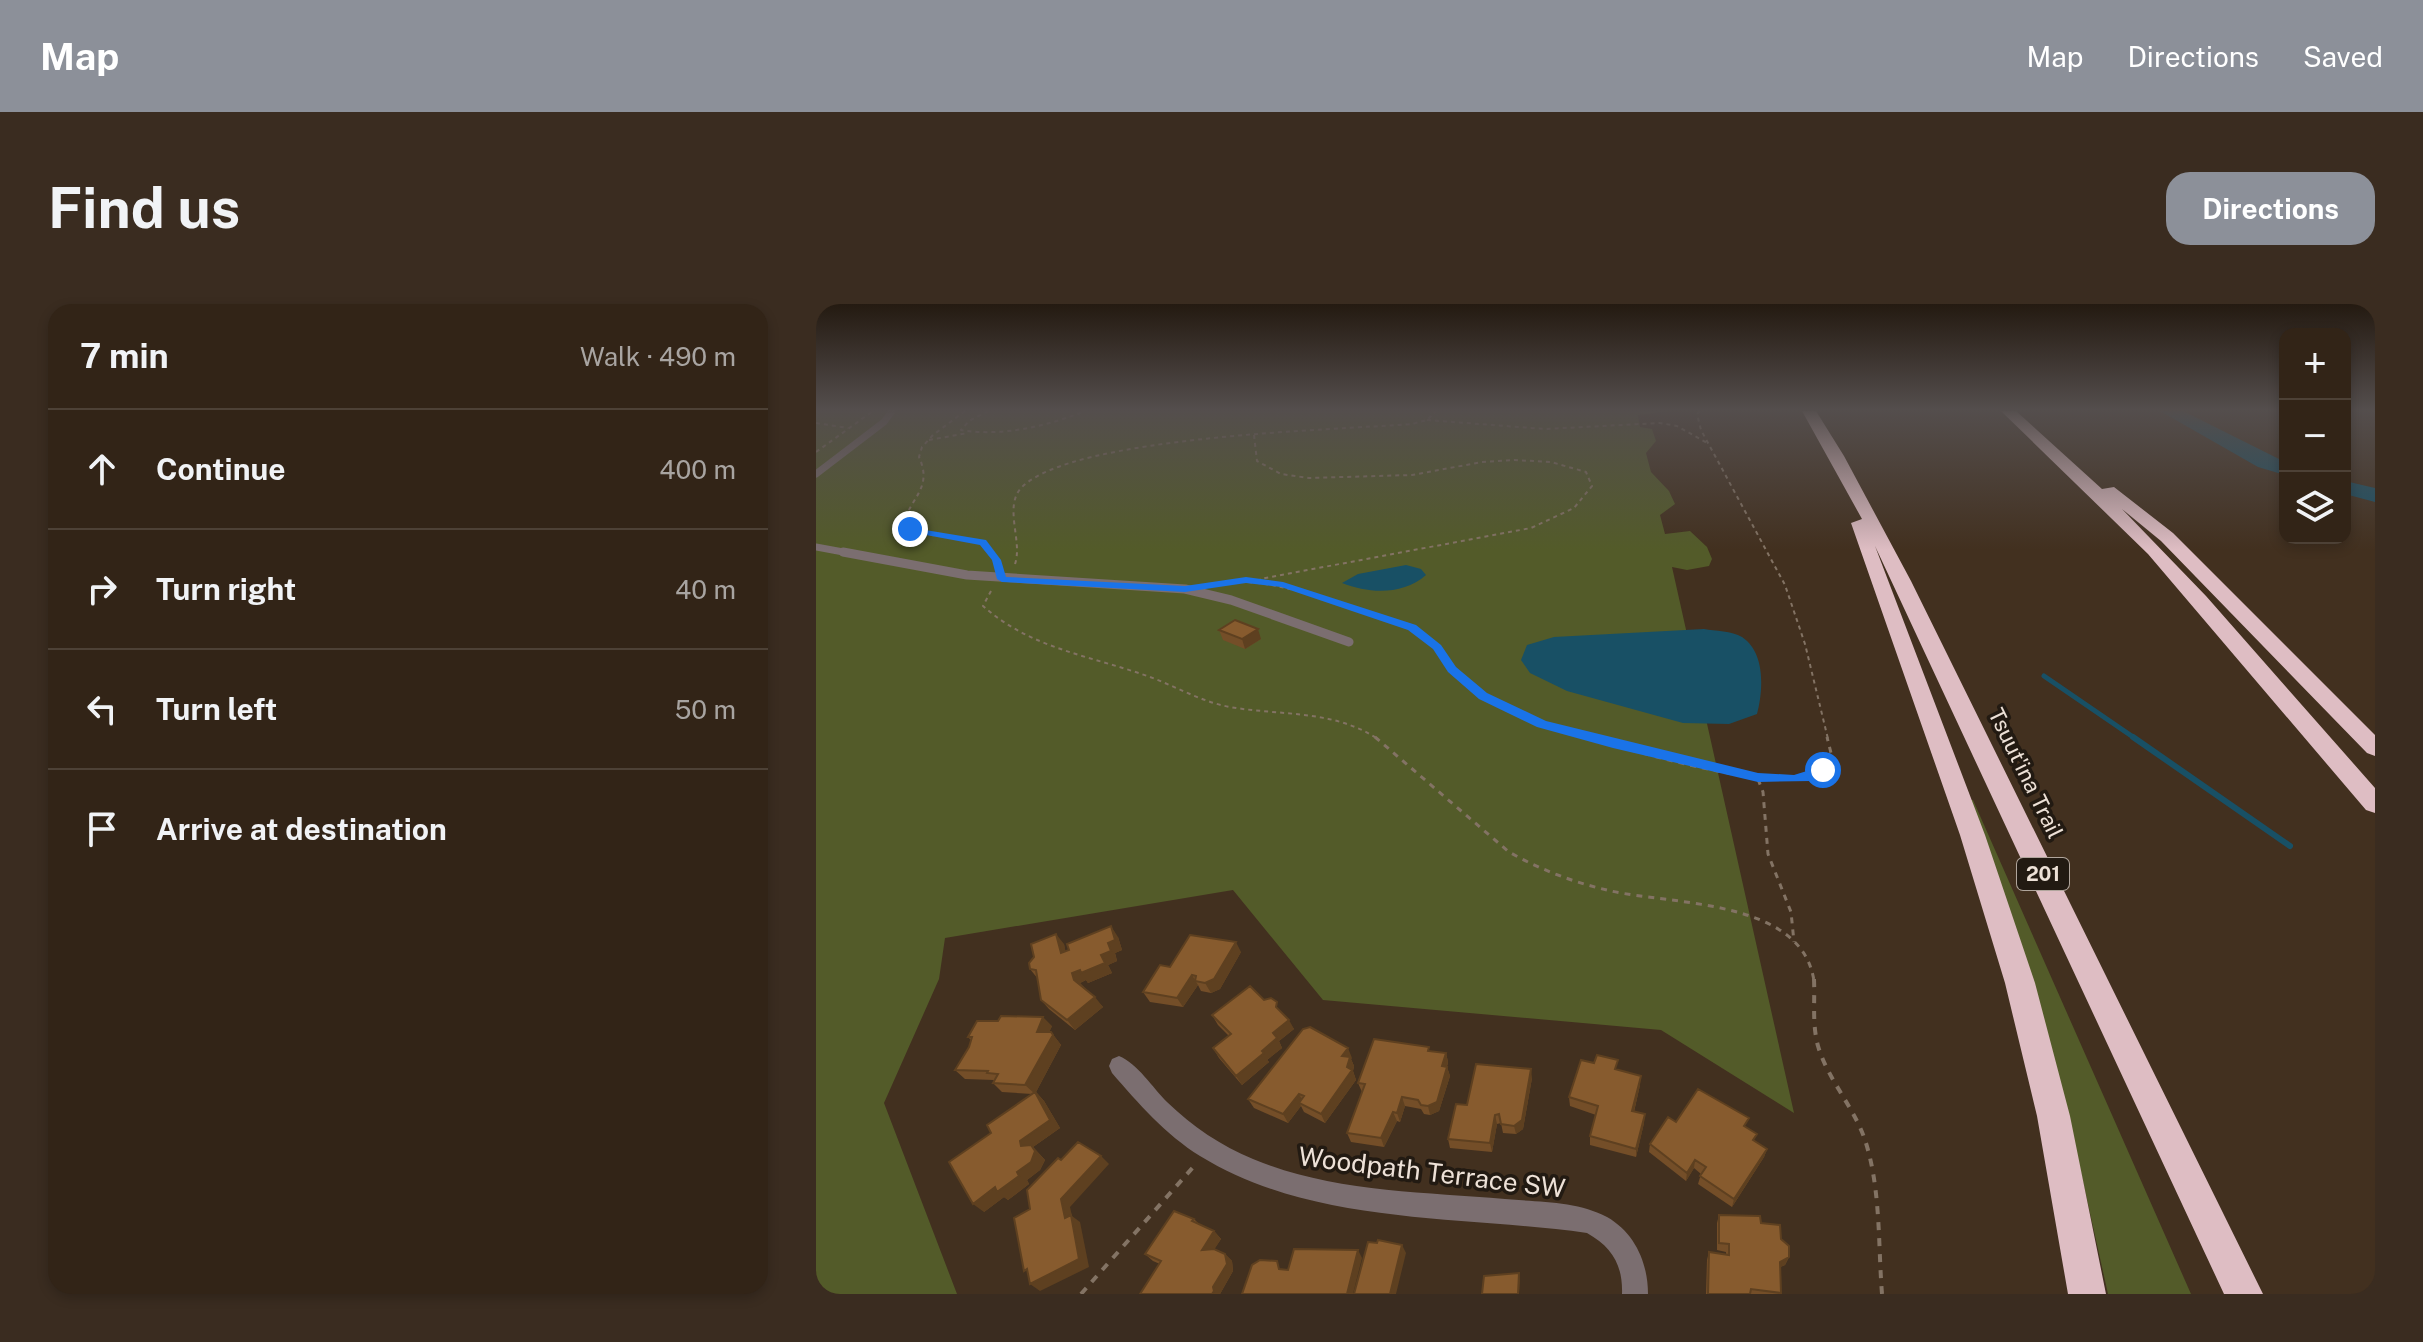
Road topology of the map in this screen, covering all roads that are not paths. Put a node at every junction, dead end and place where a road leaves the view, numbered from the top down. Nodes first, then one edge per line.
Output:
1 (838, 457) edge
2 (1837, 457) edge
3 (1838, 457) edge
4 (2060, 457) edge
5 (2063, 457) edge
6 (816, 474) edge
7 (816, 547) edge
8 (1349, 642) dead end
9 (2375, 748) edge
10 (2375, 804) edge
11 (1119, 1066) dead end
12 (1635, 1294) edge
13 (2087, 1294) edge
14 (2244, 1294) edge

1 - 6 lane
2 - 13 highway
3 - 14 highway, Tsuut'ina Trail / 201
4 - 10 highway
5 - 9 highway
7 - 8 lane
11 - 12 street, Woodpath Terrace SW

